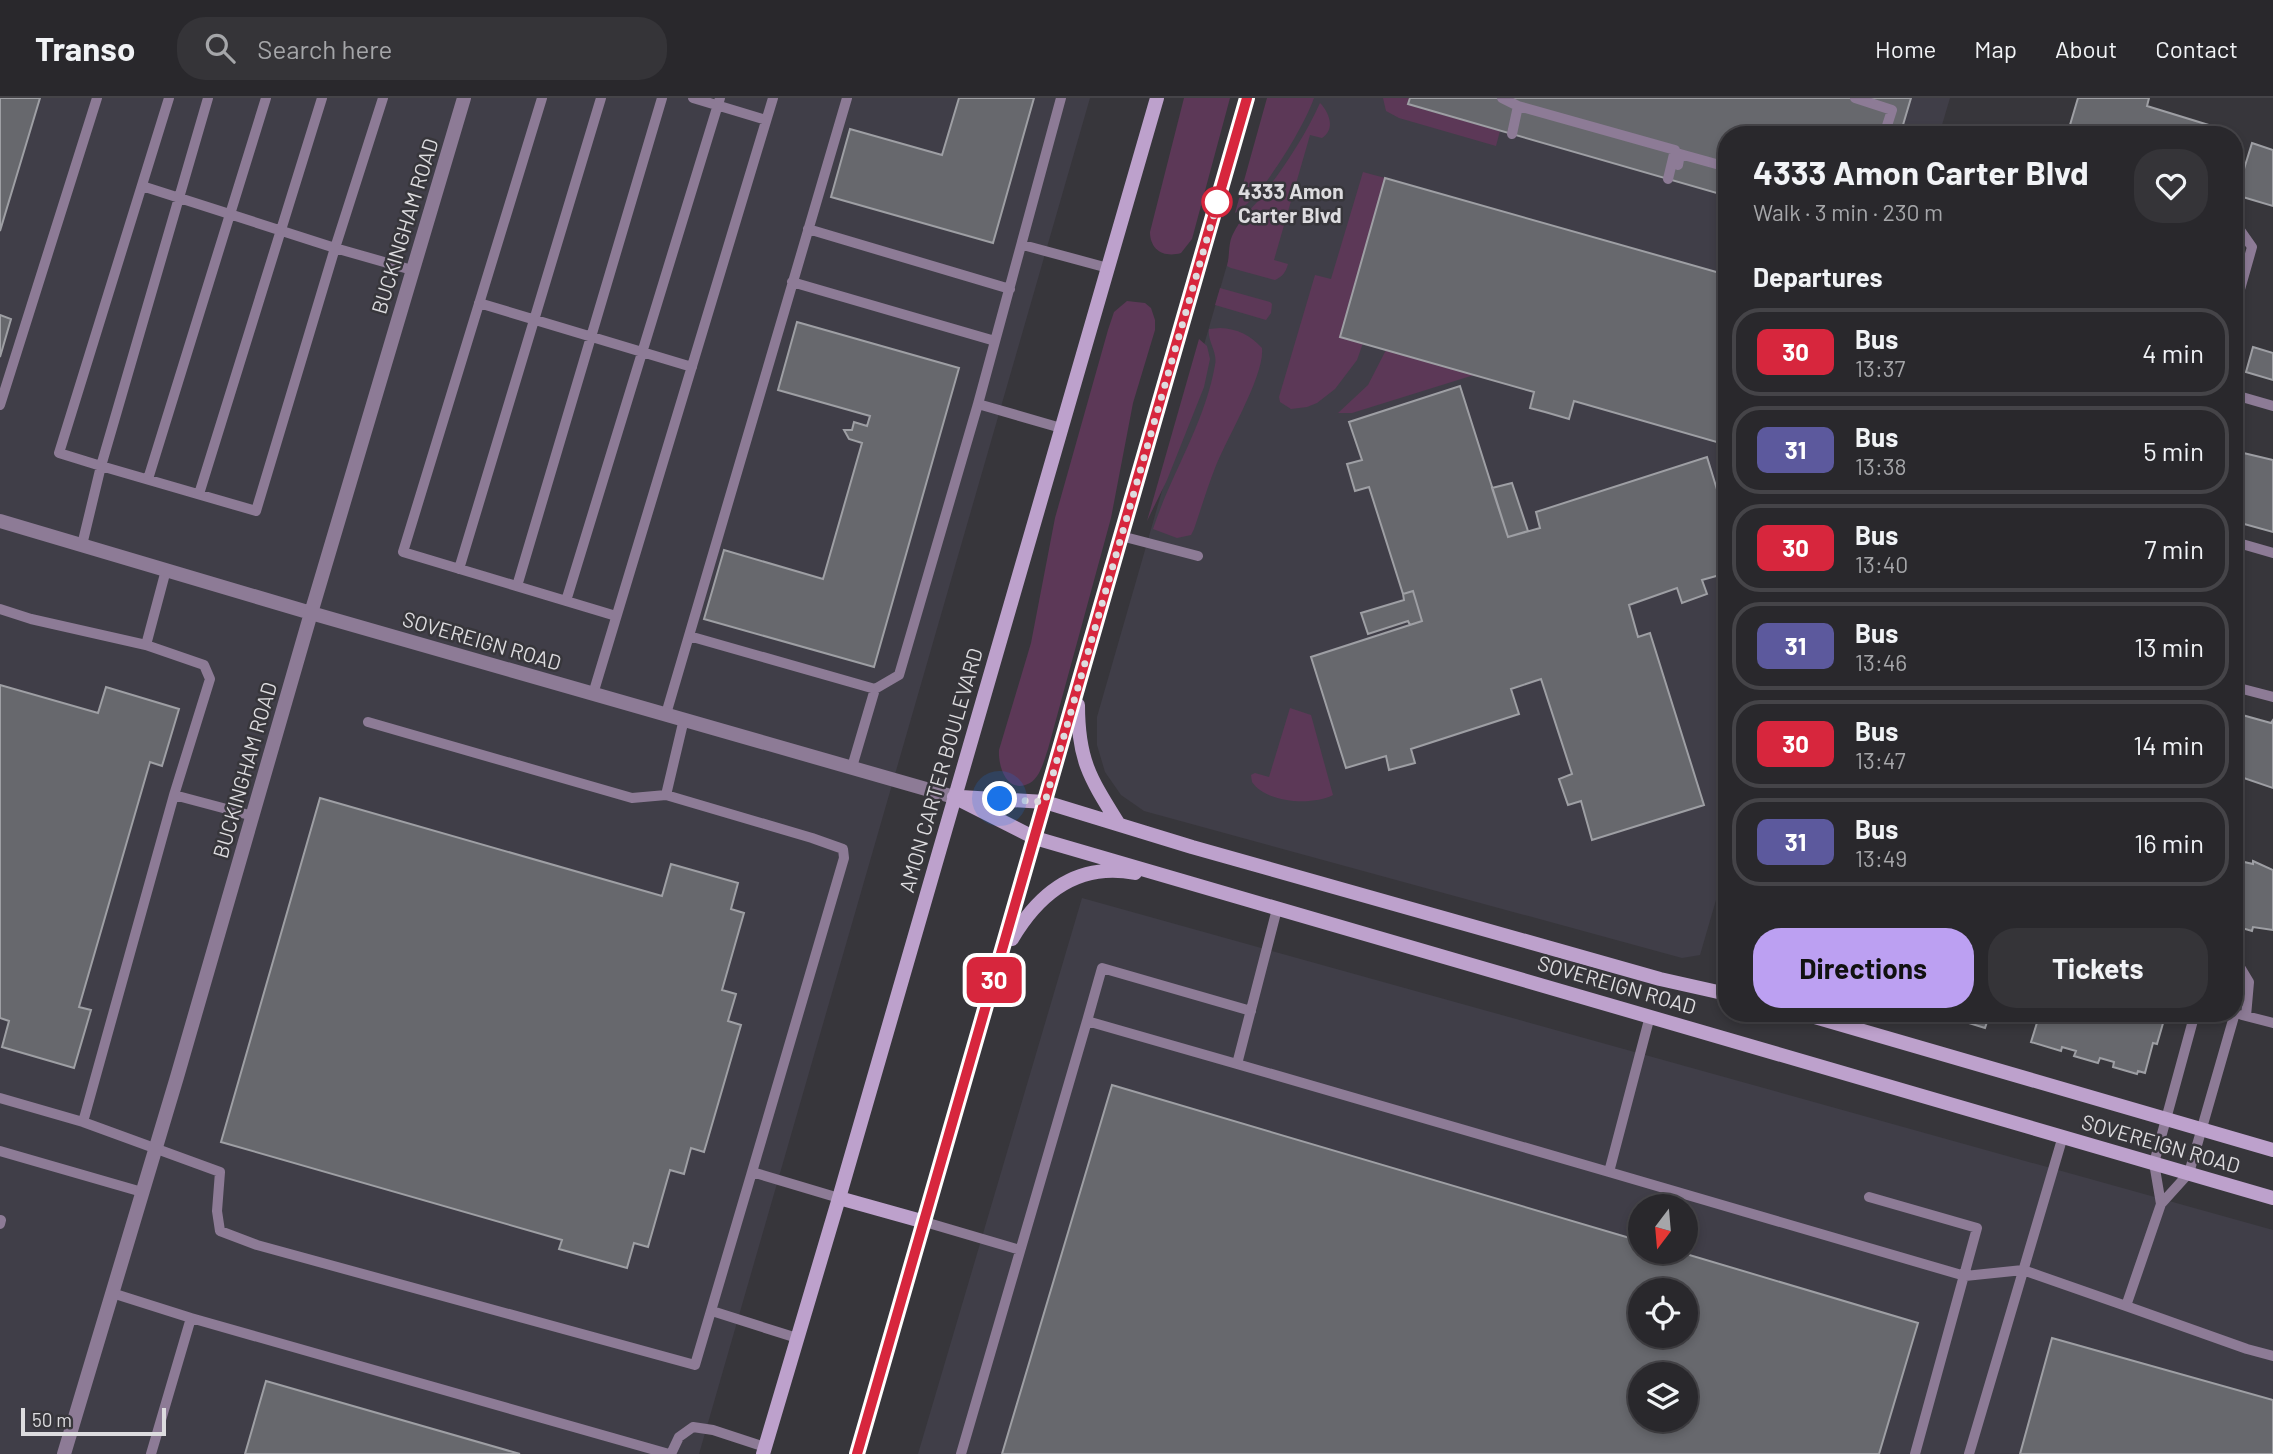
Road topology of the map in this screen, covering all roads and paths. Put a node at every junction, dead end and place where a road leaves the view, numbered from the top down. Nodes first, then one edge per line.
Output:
1 (97, 98) edge
2 (169, 98) edge
3 (208, 98) edge
4 (266, 98) edge
5 (323, 98) edge
6 (383, 98) edge
7 (464, 98) edge
8 (542, 98) edge
9 (601, 98) edge
10 (662, 98) edge
11 (693, 98) edge
12 (773, 98) edge
13 (847, 98) edge
14 (1061, 98) edge
15 (1157, 98) edge
16 (1247, 98) edge
17 (1502, 98) edge
18 (1855, 98) edge
19 (718, 102) edge
20 (1518, 106) junction
21 (766, 120) junction
22 (1887, 126) edge
23 (1512, 134) dead end
24 (1718, 165) edge
25 (142, 186) junction
26 (178, 198) junction
27 (231, 214) junction
28 (808, 229) junction
29 (282, 231) junction
30 (2243, 234) edge
31 (1023, 245) junction
32 (335, 248) junction
33 (1108, 268) junction
34 (412, 270) junction
35 (2243, 271) edge
36 (792, 282) junction
37 (1010, 289) junction
38 (480, 303) junction
39 (534, 320) junction
40 (591, 337) junction
41 (995, 341) junction
42 (642, 352) junction
43 (692, 367) junction
44 (2243, 397) edge
45 (978, 404) junction
46 (0, 405) edge
47 (2273, 406) edge
48 (1061, 428) junction
49 (101, 466) junction
50 (148, 480) junction
51 (199, 494) junction
52 (0, 521) edge
53 (1121, 536) junction
54 (2243, 544) edge
55 (82, 545) junction
56 (2273, 553) edge
57 (1198, 556) dead end
58 (459, 569) junction
59 (166, 570) junction
60 (517, 586) junction
61 (566, 601) junction
62 (0, 609) edge
63 (311, 613) junction
64 (617, 616) junction
65 (689, 636) junction
66 (146, 645) junction
67 (1079, 685) junction
68 (875, 689) junction
69 (2243, 689) edge
70 (593, 694) junction
71 (2273, 697) edge
72 (666, 714) junction
73 (684, 719) junction
74 (368, 722) dead end
75 (852, 767) junction
76 (666, 794) junction
77 (174, 795) junction
78 (954, 797) junction
79 (1045, 802) junction
80 (253, 816) junction
81 (1118, 823) junction
82 (1035, 838) junction
83 (1200, 886) junction
84 (1278, 909) junction
85 (1000, 958) junction
86 (2243, 972) edge
87 (1718, 992) edge
88 (2243, 1001) edge
89 (1251, 1011) junction
90 (2243, 1015) edge
91 (1650, 1016) junction
92 (1087, 1021) junction
93 (1832, 1022) edge
94 (2193, 1022) edge
95 (2236, 1022) edge
96 (2273, 1023) edge
97 (1237, 1063) junction
98 (0, 1098) edge
99 (2166, 1118) junction
100 (83, 1122) junction
101 (2202, 1129) junction
102 (2063, 1136) junction
103 (155, 1148) junction
104 (2273, 1150) edge
105 (0, 1151) edge
106 (2154, 1163) junction
107 (752, 1172) junction
108 (1609, 1172) junction
109 (2189, 1173) junction
110 (142, 1192) junction
111 (1868, 1197) dead end
112 (839, 1198) junction
113 (2273, 1198) edge
114 (2161, 1204) junction
115 (925, 1222) junction
116 (1020, 1250) junction
117 (2023, 1270) junction
118 (1965, 1276) junction
119 (112, 1293) junction
120 (2126, 1306) junction
121 (712, 1311) junction
122 (191, 1318) junction
123 (797, 1338) junction
124 (2273, 1356) edge
125 (764, 1450) edge
126 (64, 1454) edge
127 (151, 1454) edge
128 (670, 1454) edge
129 (857, 1454) edge
130 (961, 1454) edge
131 (1915, 1454) edge
132 (1969, 1454) edge

1 - 46 lane
2 - 25 lane
3 - 26 lane
4 - 27 lane
5 - 29 lane
6 - 32 lane
7 - 34 street, BUCKINGHAM ROAD
8 - 38 lane
9 - 39 lane
10 - 40 lane
11 - 19 lane
12 - 21 lane
13 - 28 lane
14 - 31 lane
15 - 33 street, AMON CARTER BOULEVARD
16 - 53 street
17 - 20 lane
18 - 22 lane
19 - 21 lane
19 - 42 lane
20 - 23 lane
20 - 24 lane
21 - 43 lane
25 - 26 lane
25 - 49 lane
26 - 27 lane
26 - 49 lane
27 - 29 lane
27 - 50 lane
28 - 36 lane
28 - 37 lane
29 - 32 lane
29 - 51 lane
30 - 35 lane
31 - 33 lane
31 - 37 lane
32 - 34 lane
32 - 51 lane
33 - 48 street, AMON CARTER BOULEVARD
34 - 63 street, BUCKINGHAM ROAD
36 - 41 lane
36 - 65 lane
37 - 41 lane
38 - 39 lane
38 - 58 lane
39 - 40 lane
39 - 58 lane
40 - 42 lane
40 - 60 lane
41 - 45 lane
42 - 43 lane
42 - 61 lane
43 - 64 lane
44 - 47 lane
45 - 48 lane
45 - 68 lane
48 - 78 street, AMON CARTER BOULEVARD
49 - 50 lane
49 - 55 lane
50 - 51 lane
52 - 55 street, SOVEREIGN ROAD
53 - 57 lane
53 - 67 street
54 - 56 lane
55 - 59 street, SOVEREIGN ROAD
58 - 60 lane
59 - 63 street, SOVEREIGN ROAD
59 - 66 lane
60 - 61 lane
61 - 64 lane
62 - 66 lane
63 - 70 street, SOVEREIGN ROAD
63 - 80 street, BUCKINGHAM ROAD
64 - 70 lane
65 - 68 lane
65 - 72 lane
66 - 77 lane
67 - 79 street
67 - 81 street
68 - 75 lane
69 - 71 lane
70 - 72 street, SOVEREIGN ROAD
72 - 73 street, SOVEREIGN ROAD
73 - 75 street, SOVEREIGN ROAD
73 - 76 lane
74 - 76 lane
75 - 78 street, SOVEREIGN ROAD
76 - 107 lane
77 - 80 lane
77 - 100 lane
78 - 79 street, SOVEREIGN ROAD
78 - 82 street, SOVEREIGN ROAD
78 - 112 street, AMON CARTER BOULEVARD
79 - 81 street, SOVEREIGN ROAD
79 - 82 street
80 - 103 street, BUCKINGHAM ROAD
81 - 87 street, SOVEREIGN ROAD
82 - 83 street, SOVEREIGN ROAD
82 - 85 street
83 - 84 street, SOVEREIGN ROAD
83 - 85 street
84 - 89 lane
84 - 91 street, SOVEREIGN ROAD
85 - 115 street
86 - 88 lane
89 - 92 lane
89 - 97 lane
90 - 96 lane
91 - 102 street, SOVEREIGN ROAD
91 - 108 lane
92 - 97 lane
92 - 116 lane
93 - 99 street, SOVEREIGN ROAD
94 - 99 lane
95 - 101 lane
97 - 108 lane
98 - 100 lane
99 - 101 street, SOVEREIGN ROAD
99 - 106 lane
100 - 103 lane
101 - 104 street, SOVEREIGN ROAD
101 - 109 lane
102 - 106 street, SOVEREIGN ROAD
102 - 117 lane
103 - 110 street, BUCKINGHAM ROAD
103 - 121 lane
105 - 110 lane
106 - 109 street, SOVEREIGN ROAD
106 - 114 lane
107 - 112 lane
107 - 121 lane
108 - 118 lane
109 - 113 street, SOVEREIGN ROAD
109 - 114 lane
110 - 119 street, BUCKINGHAM ROAD
111 - 118 lane
112 - 115 street
112 - 123 street, AMON CARTER BOULEVARD
114 - 120 lane
115 - 116 lane
115 - 129 street
116 - 130 lane
117 - 118 lane
117 - 120 lane
117 - 132 lane
118 - 131 lane
119 - 122 lane
119 - 126 street, BUCKINGHAM ROAD
120 - 124 lane
121 - 123 lane
122 - 127 lane
122 - 128 lane
123 - 125 street, AMON CARTER BOULEVARD
125 - 128 lane

